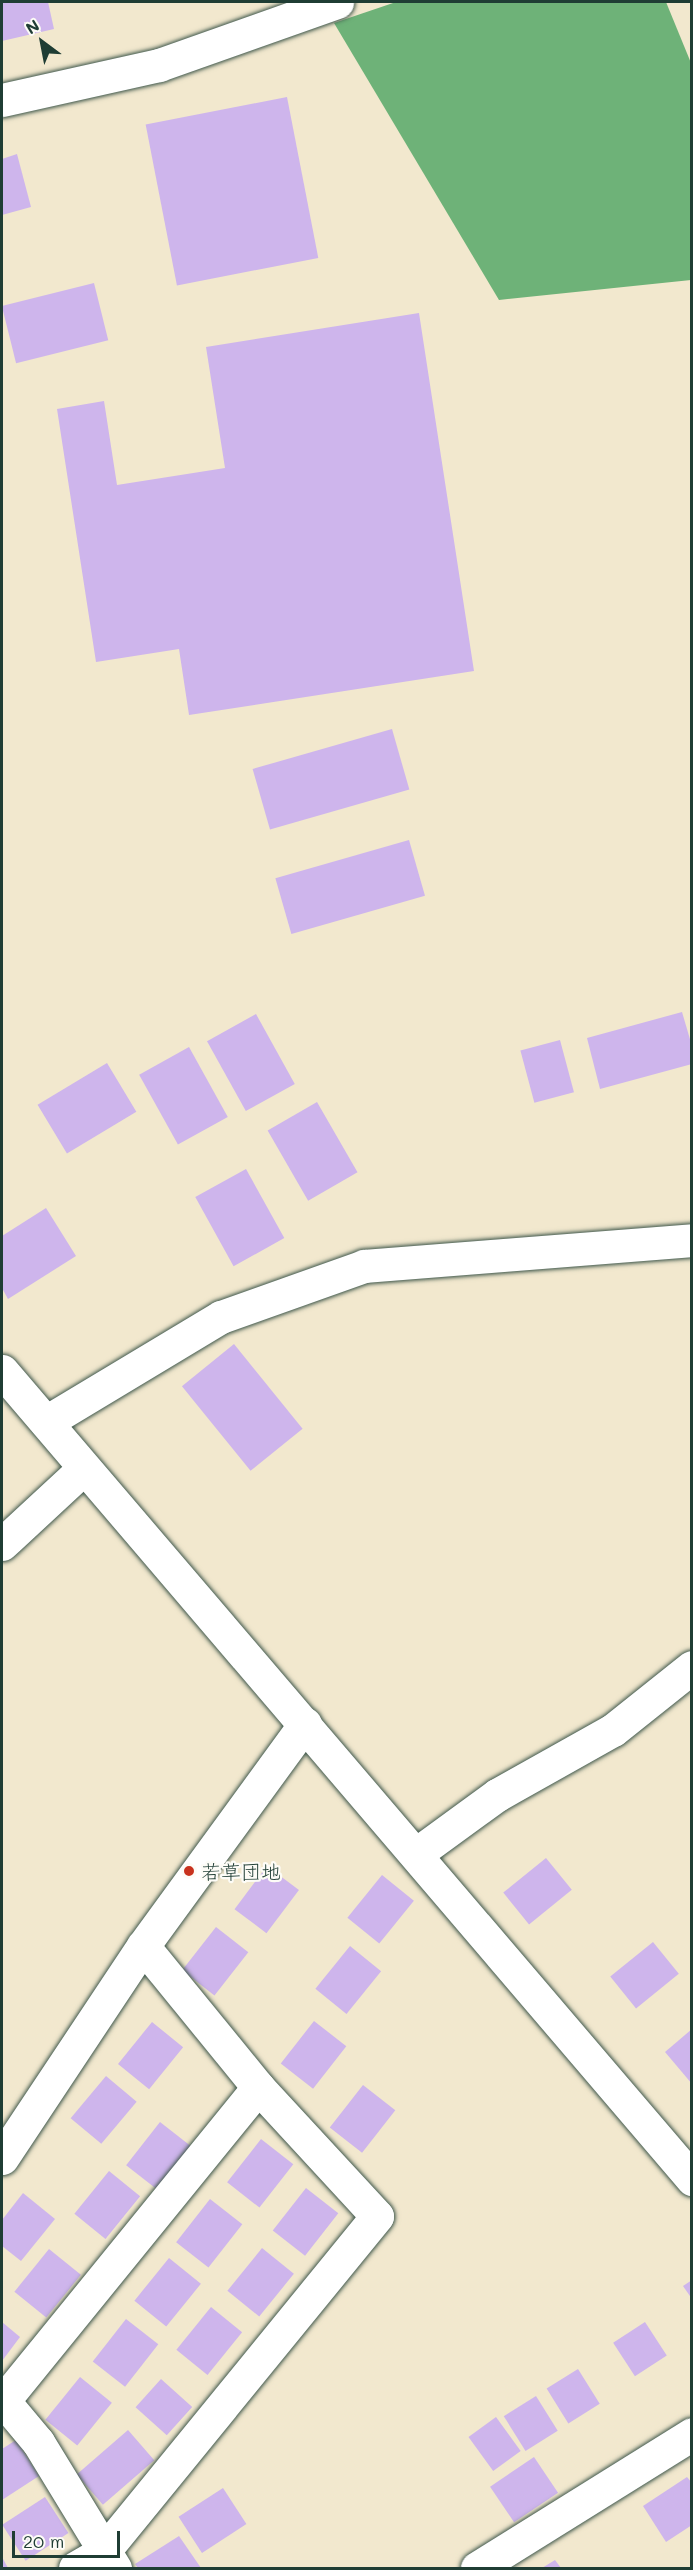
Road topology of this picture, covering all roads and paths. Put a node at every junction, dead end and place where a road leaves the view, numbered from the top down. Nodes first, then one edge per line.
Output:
1 (337, 2) edge
2 (2, 100) edge
3 (692, 1240) edge
4 (2, 1371) edge
5 (46, 1422) junction
6 (83, 1469) junction
7 (2, 1544) edge
8 (692, 1667) edge
9 (305, 1724) junction
10 (416, 1854) junction
11 (143, 1946) junction
12 (258, 2087) junction
13 (2, 2158) edge
14 (692, 2179) edge
15 (3, 2399) edge
16 (692, 2434) edge
17 (109, 2560) edge
18 (75, 2568) edge
19 (477, 2568) edge

1 - 2 street
3 - 5 street
4 - 5 street
5 - 6 street
6 - 7 street
6 - 9 street
8 - 10 street
9 - 10 street
9 - 11 street
10 - 14 street
11 - 12 street
11 - 13 street
12 - 15 street
12 - 17 street
15 - 17 street
16 - 19 street
17 - 18 street

